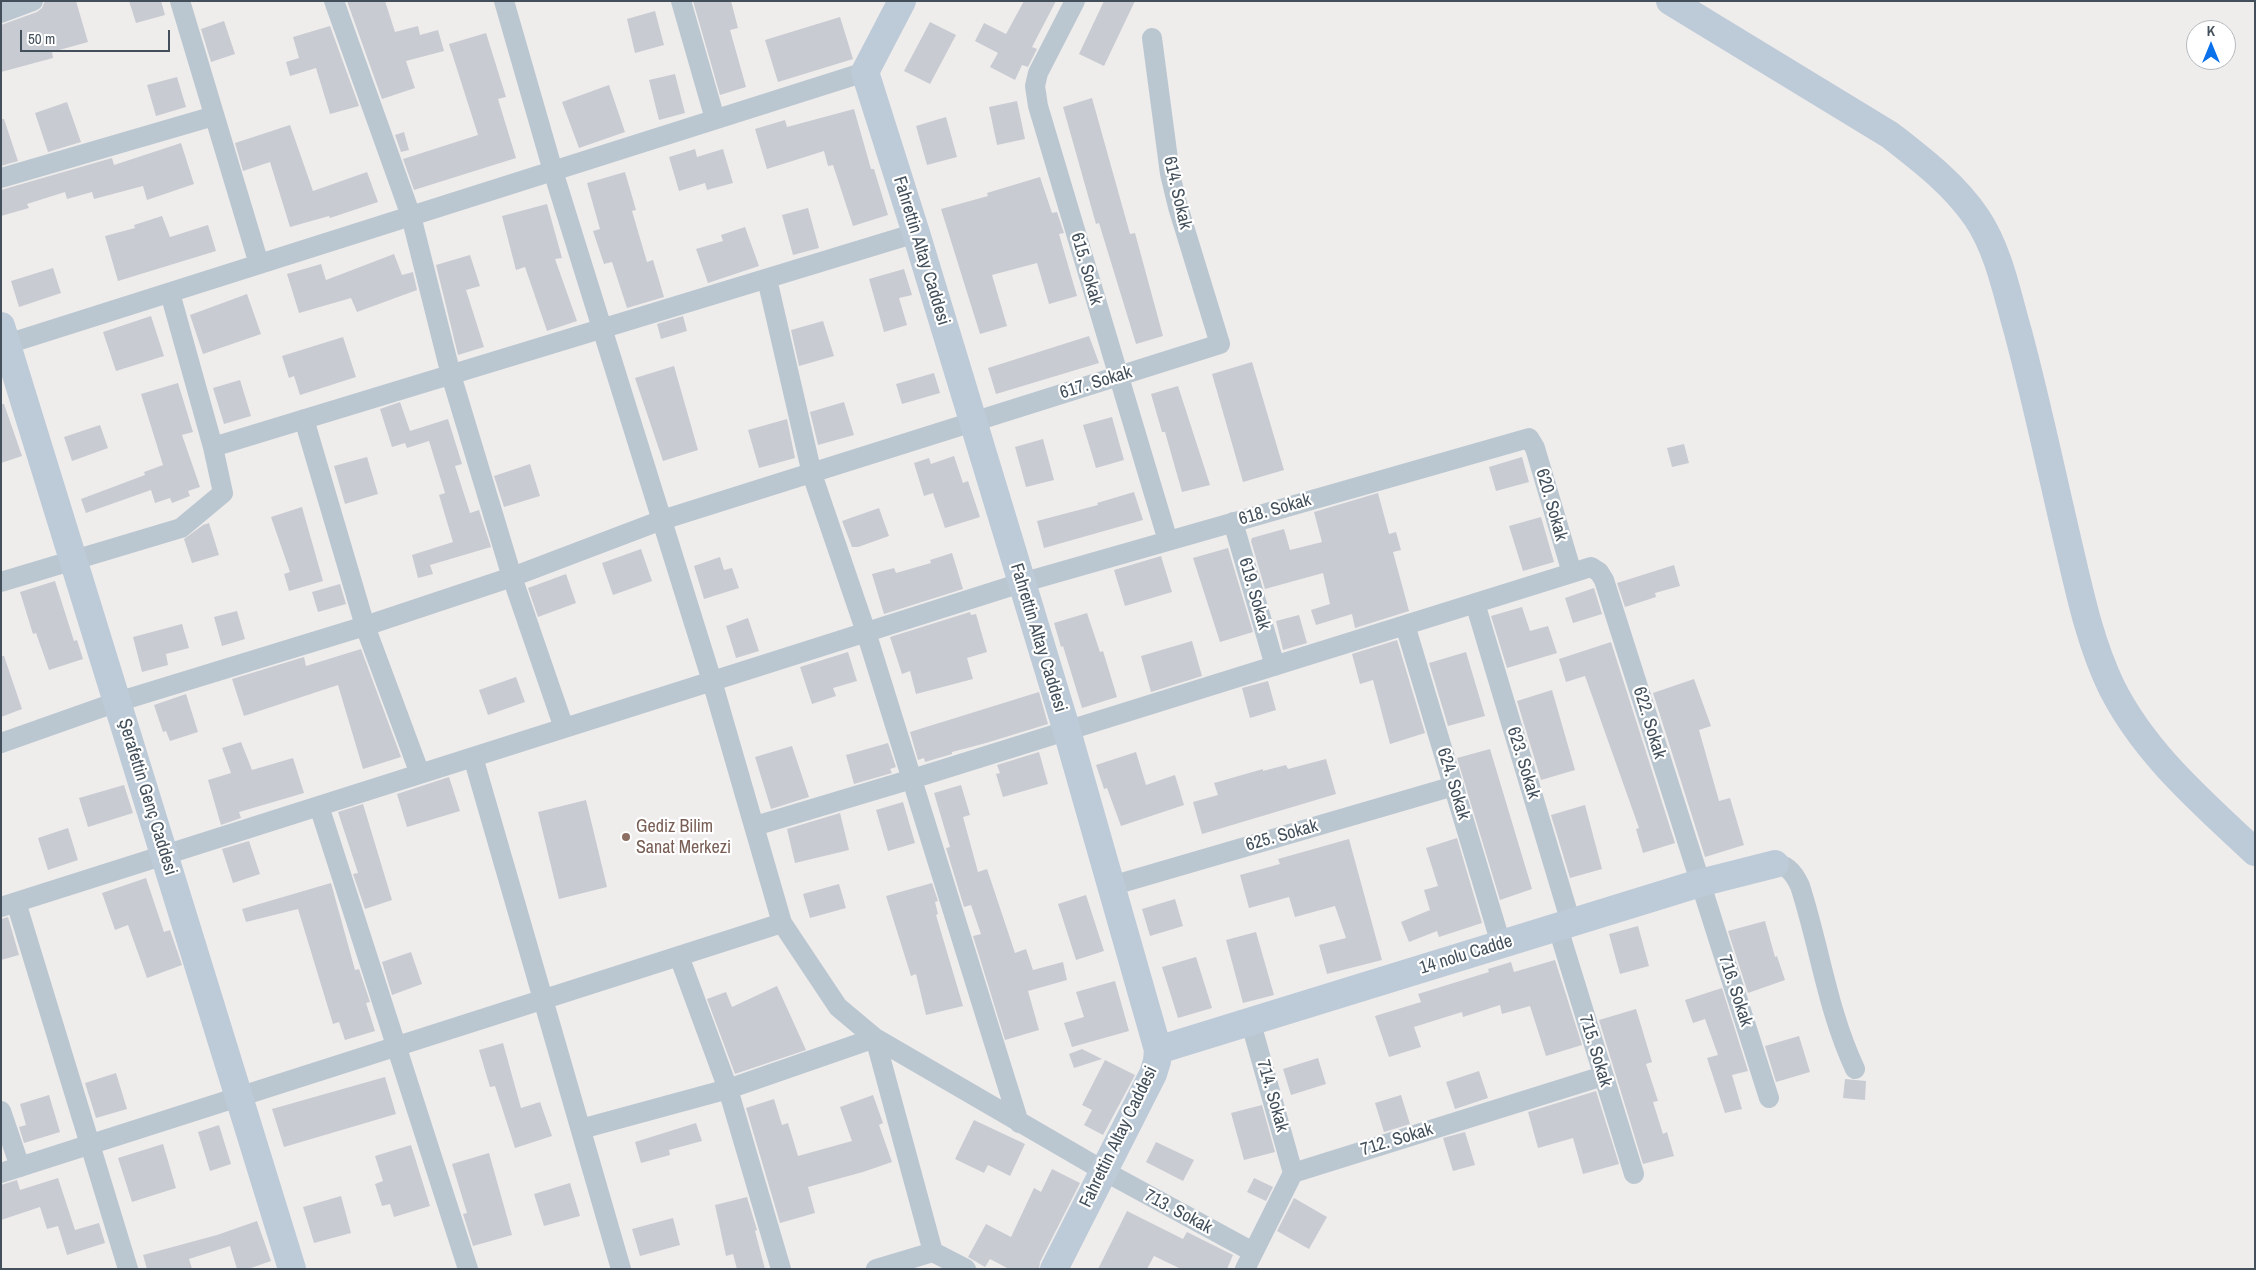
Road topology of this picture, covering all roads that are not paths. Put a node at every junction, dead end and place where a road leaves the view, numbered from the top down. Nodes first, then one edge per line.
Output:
1 (33, 1) edge
2 (180, 1) edge
3 (334, 1) edge
4 (504, 1) edge
5 (681, 1) edge
6 (902, 1) edge
7 (1075, 1) edge
8 (1670, 1) edge
9 (1, 13) edge
10 (1152, 38) dead end
11 (865, 72) junction
12 (214, 116) junction
13 (715, 119) junction
14 (553, 171) junction
15 (1, 178) edge
16 (411, 216) junction
17 (916, 233) junction
18 (258, 264) junction
19 (767, 279) junction
20 (170, 293) junction
21 (602, 329) junction
22 (3, 339) edge
23 (1220, 344) joint
24 (451, 375) junction
25 (1118, 377) junction
26 (304, 419) junction
27 (973, 421) junction
28 (1529, 438) joint
29 (213, 448) junction
30 (812, 474) junction
31 (662, 520) junction
32 (1233, 522) junction
33 (1168, 541) junction
34 (74, 559) junction
35 (1572, 573) junction
36 (512, 577) junction
37 (1, 582) edge
38 (1021, 583) junction
39 (1476, 603) junction
40 (1405, 625) junction
41 (365, 626) junction
42 (866, 632) junction
43 (1275, 666) junction
44 (712, 681) junction
45 (117, 702) junction
46 (564, 728) junction
47 (1066, 731) junction
48 (1, 743) edge
49 (472, 757) junction
50 (420, 774) junction
51 (912, 779) junction
52 (1454, 786) junction
53 (319, 806) junction
54 (755, 826) junction
55 (2255, 852) edge
56 (164, 855) junction
57 (1775, 864) joint
58 (1700, 883) junction
59 (1110, 886) junction
60 (9, 905) edge
61 (782, 923) junction
62 (1564, 926) junction
63 (1501, 944) junction
64 (679, 956) junction
65 (543, 999) junction
66 (1250, 1020) junction
67 (875, 1038) junction
68 (396, 1046) junction
69 (1158, 1050) junction
70 (1854, 1070) dead end
71 (1603, 1076) junction
72 (728, 1090) junction
73 (240, 1096) junction
74 (1769, 1098) dead end
75 (1, 1111) edge
76 (1019, 1123) junction
77 (580, 1129) junction
78 (91, 1144) junction
79 (10, 1170) edge
80 (1104, 1171) junction
81 (1293, 1172) junction
82 (1634, 1174) dead end
83 (933, 1252) junction
84 (1249, 1260) edge
85 (128, 1269) edge
86 (292, 1269) edge
87 (468, 1269) edge
88 (621, 1269) edge
89 (781, 1269) edge
90 (876, 1269) edge
91 (966, 1269) edge
92 (1054, 1269) edge

1 - 9 street
2 - 12 street
3 - 16 street
4 - 14 street, 713. Sokak
5 - 13 street
6 - 11 street
7 - 25 street, 615. Sokak
8 - 55 street
10 - 23 street, 614. Sokak
11 - 13 street
11 - 17 street, Fahrettin Altay Caddesi
12 - 15 street
12 - 18 street
13 - 14 street
14 - 16 street
14 - 21 street, 713. Sokak
16 - 18 street
16 - 24 street
17 - 19 street
17 - 27 street, Fahrettin Altay Caddesi
18 - 20 street
19 - 21 street
19 - 30 street
20 - 22 street
20 - 29 street
21 - 24 street
21 - 31 street, 713. Sokak
22 - 34 street, Şerafettin Genç Caddesi
23 - 25 street, 617. Sokak
24 - 26 street
24 - 36 street
25 - 27 street, 617. Sokak
25 - 33 street, 615. Sokak
26 - 29 street
26 - 41 street
27 - 30 street, 617. Sokak
27 - 38 street, Fahrettin Altay Caddesi
28 - 32 street, 618. Sokak
28 - 35 street, 620. Sokak
29 - 34 street
30 - 31 street, 617. Sokak
30 - 42 street
31 - 36 street, 617. Sokak
31 - 44 street, 713. Sokak
32 - 33 street, 618. Sokak
32 - 43 street, 619. Sokak
33 - 38 street, 618. Sokak
34 - 37 street
34 - 45 street, Şerafettin Genç Caddesi
35 - 39 street
35 - 58 street, 622. Sokak
36 - 41 street, 617. Sokak
36 - 46 street
38 - 42 street, 618. Sokak
38 - 47 street, Fahrettin Altay Caddesi
39 - 40 street
39 - 62 street, 623. Sokak
40 - 43 street
40 - 52 street, 624. Sokak
41 - 45 street, 617. Sokak
41 - 50 street
42 - 44 street, 618. Sokak
42 - 51 street
43 - 47 street
44 - 46 street, 618. Sokak
44 - 54 street, 713. Sokak
45 - 48 street, 617. Sokak
45 - 56 street, Şerafettin Genç Caddesi
46 - 49 street, 618. Sokak
47 - 51 street
47 - 59 street, Fahrettin Altay Caddesi
49 - 50 street, 618. Sokak
49 - 65 street
50 - 53 street, 618. Sokak
51 - 54 street
51 - 76 street
52 - 59 street, 625. Sokak
52 - 63 street, 624. Sokak
53 - 56 street, 618. Sokak
53 - 68 street
54 - 61 street, 713. Sokak
56 - 60 street, 618. Sokak
56 - 73 street, Şerafettin Genç Caddesi
57 - 58 street, 14 nolu Cadde
57 - 70 street
58 - 62 street, 14 nolu Cadde
58 - 74 street, 716. Sokak
59 - 69 street, Fahrettin Altay Caddesi
60 - 78 street
61 - 64 street
61 - 67 street, 713. Sokak
62 - 63 street, 14 nolu Cadde
62 - 71 street, 715. Sokak
63 - 66 street, 14 nolu Cadde
64 - 65 street
64 - 72 street
65 - 68 street
65 - 77 street
66 - 69 street, 14 nolu Cadde
66 - 81 street, 714. Sokak
67 - 72 street
67 - 76 street, 713. Sokak
67 - 83 street
68 - 73 street
68 - 87 street
69 - 80 street, Fahrettin Altay Caddesi
71 - 81 street, 712. Sokak
71 - 82 street, 715. Sokak
72 - 77 street
72 - 89 street
73 - 78 street
73 - 86 street, Şerafettin Genç Caddesi
75 - 79 street
76 - 80 street, 713. Sokak
77 - 88 street
78 - 79 street
78 - 85 street
80 - 84 street, 713. Sokak
80 - 92 street, Fahrettin Altay Caddesi
81 - 84 street
83 - 90 street
83 - 91 street

